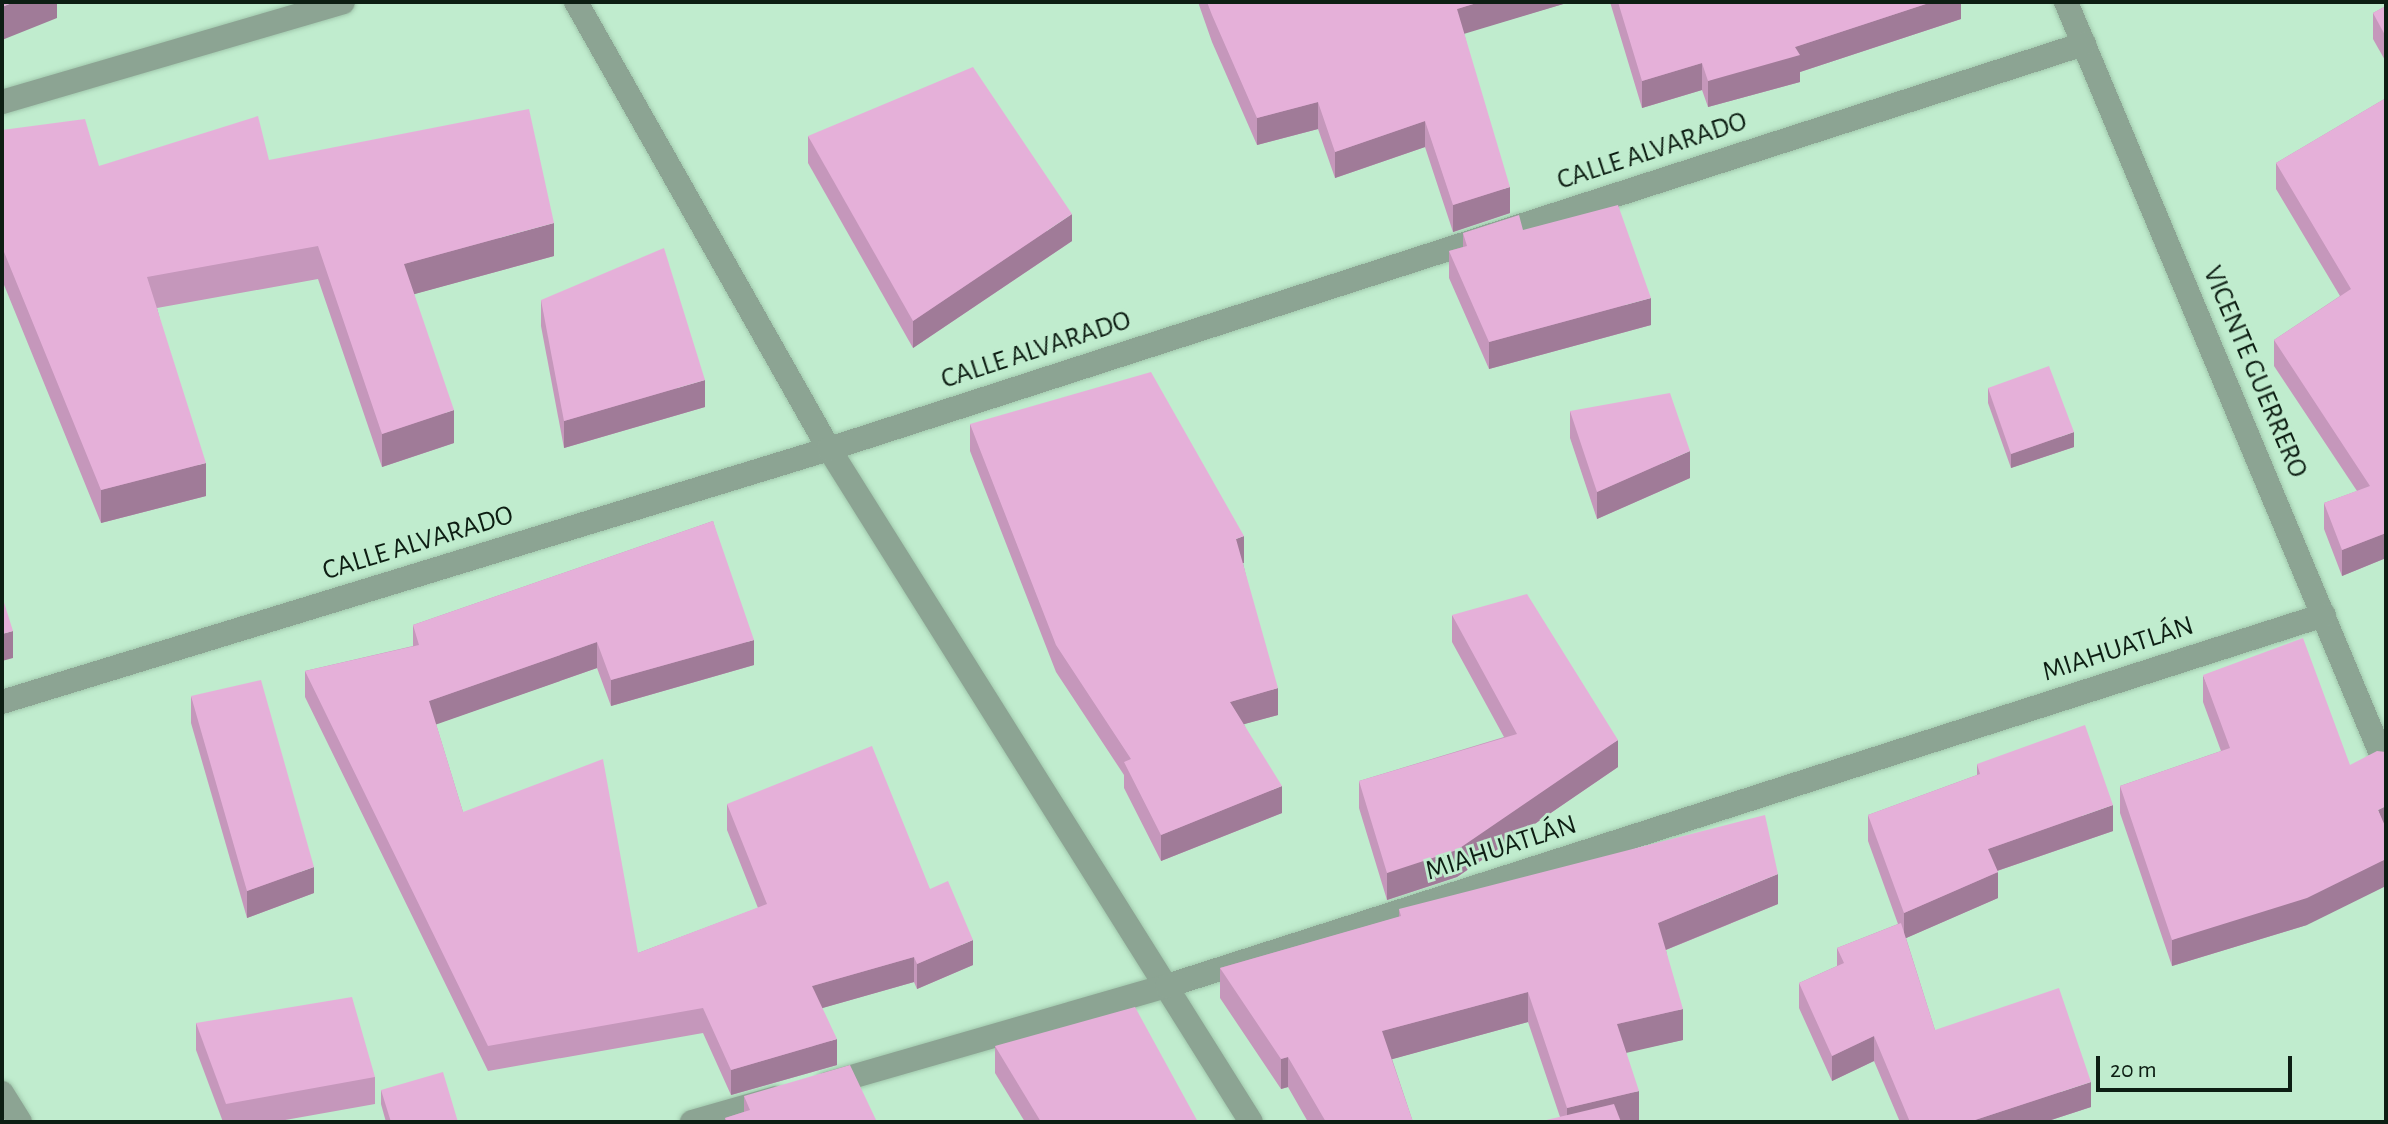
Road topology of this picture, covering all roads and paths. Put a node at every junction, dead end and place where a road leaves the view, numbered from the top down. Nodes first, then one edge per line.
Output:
1 (343, 2) edge
2 (576, 2) edge
3 (2066, 2) edge
4 (2084, 44) junction
5 (2, 102) edge
6 (829, 449) junction
7 (2324, 615) junction
8 (2, 702) edge
9 (2386, 766) edge
10 (1167, 986) junction
11 (2, 1093) edge
12 (20, 1122) edge
13 (692, 1122) edge
14 (1251, 1122) edge

1 - 5 street
2 - 6 street
3 - 4 street, VICENTE GUERRERO
4 - 6 street, CALLE ALVARADO
4 - 7 street, VICENTE GUERRERO
6 - 8 street, CALLE ALVARADO
6 - 10 street
7 - 9 street, VICENTE GUERRERO
7 - 10 street, MIAHUATLÁN
10 - 13 street, MIAHUATLÁN
10 - 14 street
11 - 12 street

